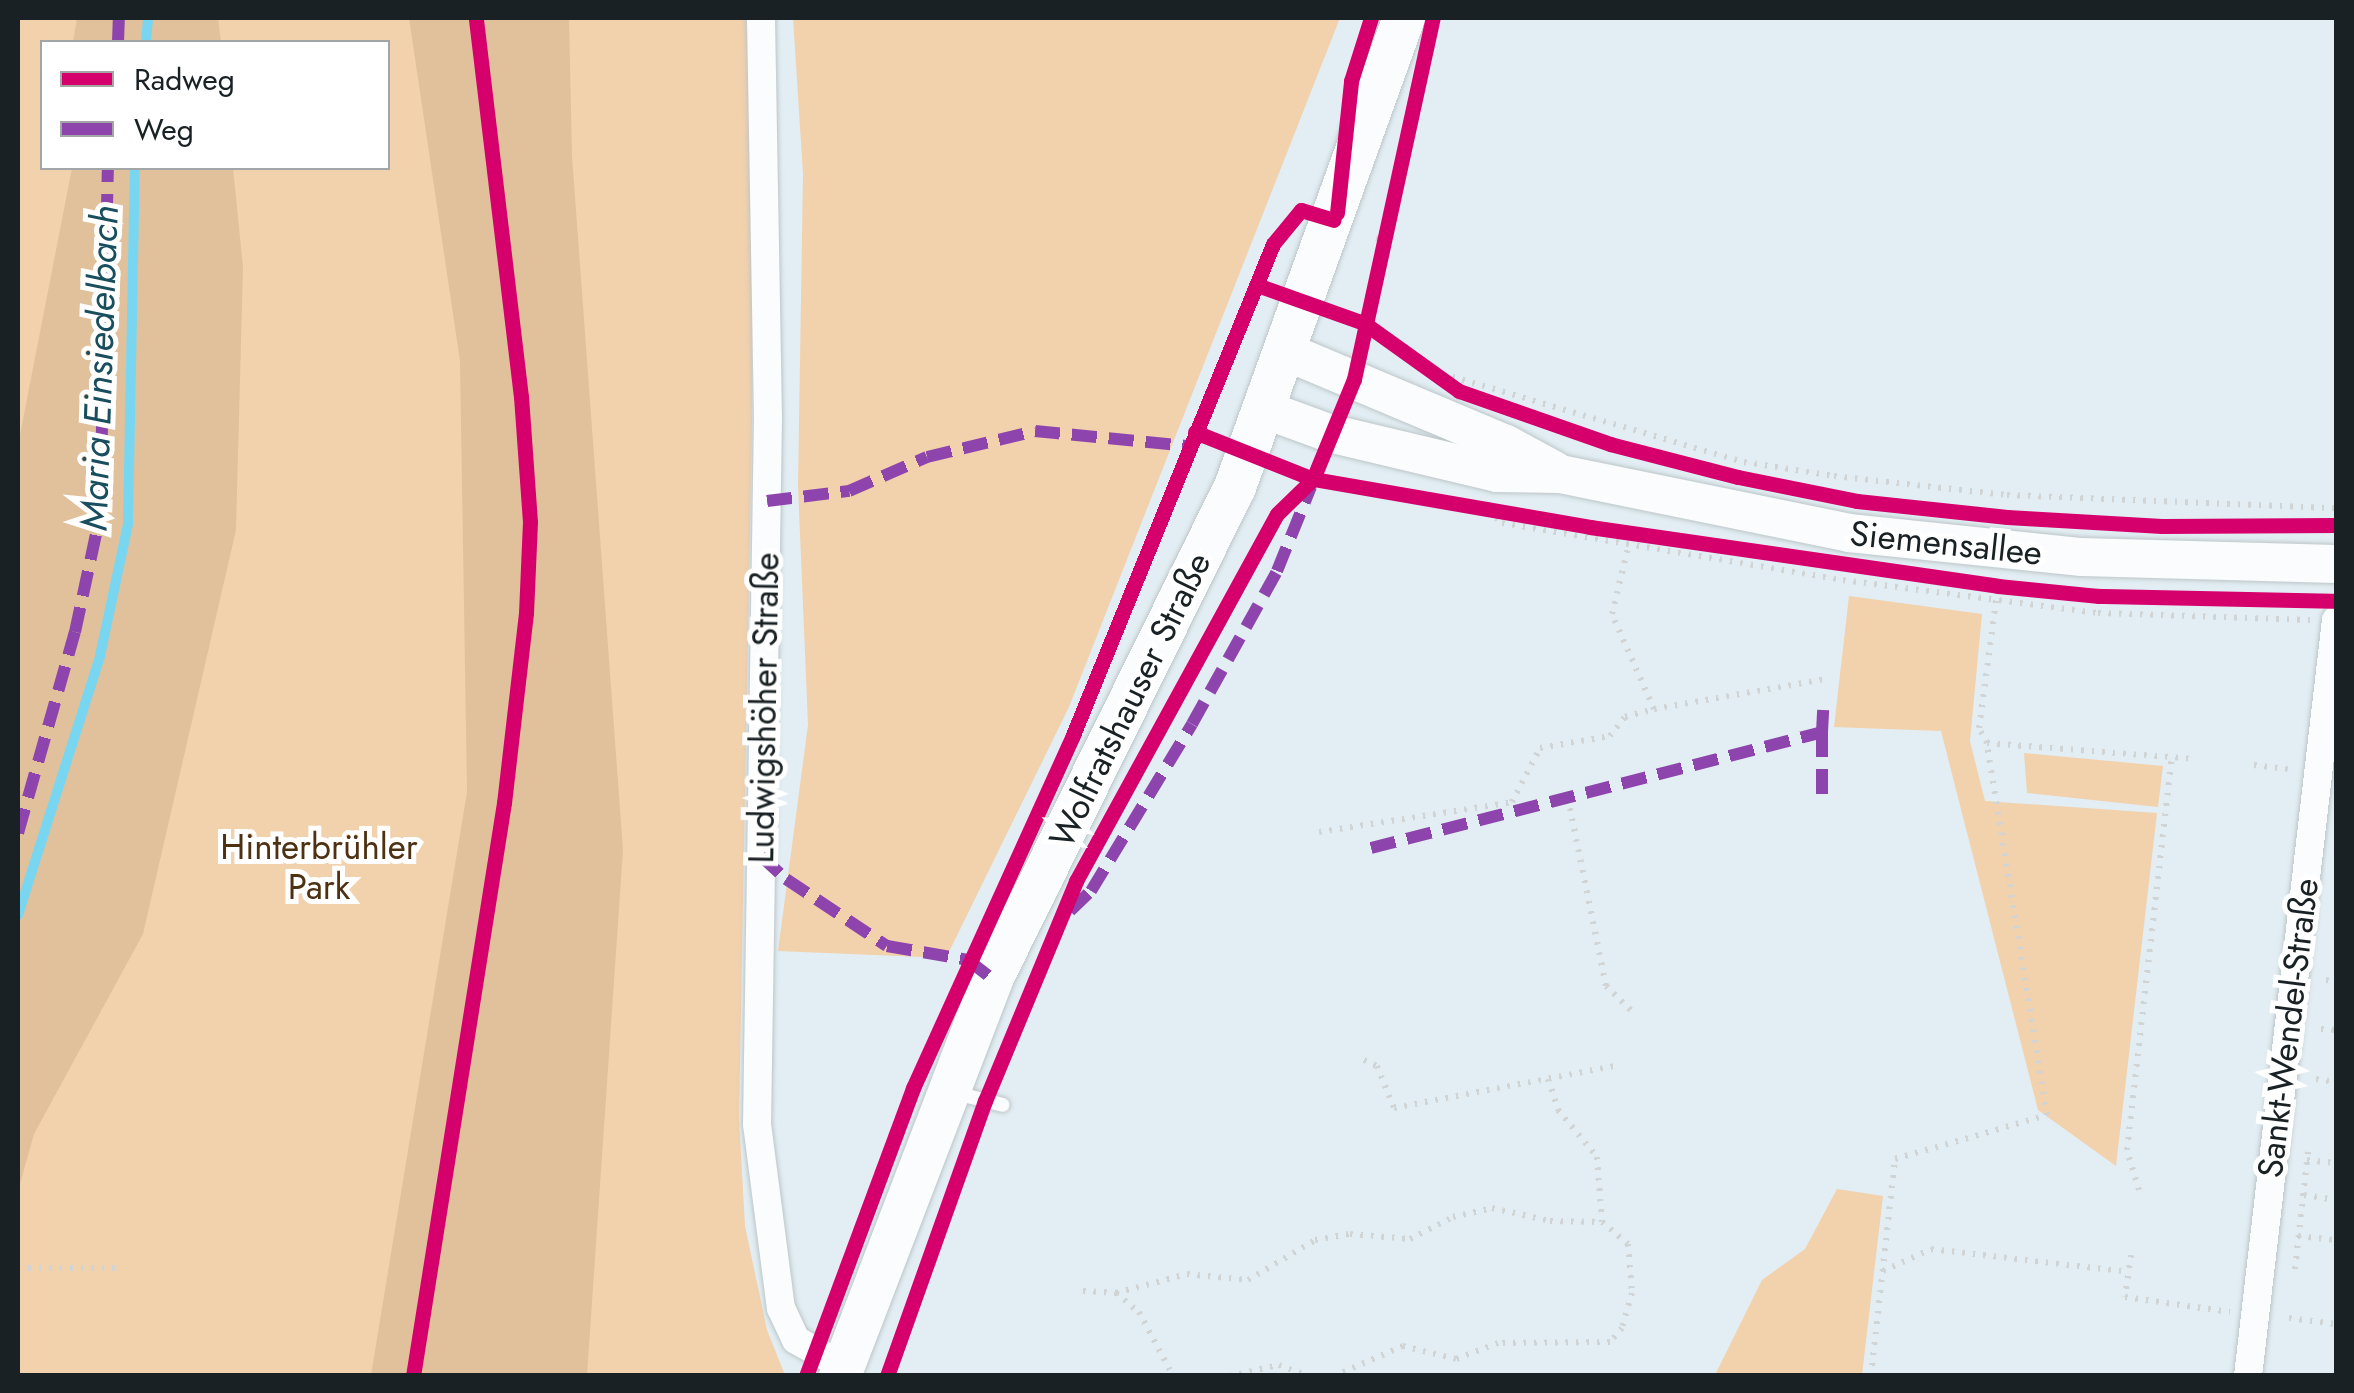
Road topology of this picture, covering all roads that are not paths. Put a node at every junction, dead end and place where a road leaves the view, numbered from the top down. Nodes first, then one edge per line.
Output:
1 (761, 18) edge
2 (1404, 18) edge
3 (1287, 352) junction
4 (1266, 410) junction
5 (1560, 474) junction
6 (2336, 564) edge
7 (2325, 614) edge
8 (945, 1091) junction
9 (1003, 1105) dead end
10 (842, 1371) edge
11 (2248, 1376) edge

1 - 10 street, Ludwigshöher Straße
2 - 3 main road, Wolfratshauser Straße
3 - 4 main road, Wolfratshauser Straße
3 - 5 main road, Siemensallee
4 - 5 main road, Siemensallee
4 - 8 main road, Wolfratshauser Straße
5 - 6 main road, Siemensallee
7 - 11 street, Sankt-Wendel-Straße
8 - 9 lane
8 - 10 main road, Wolfratshauser Straße

